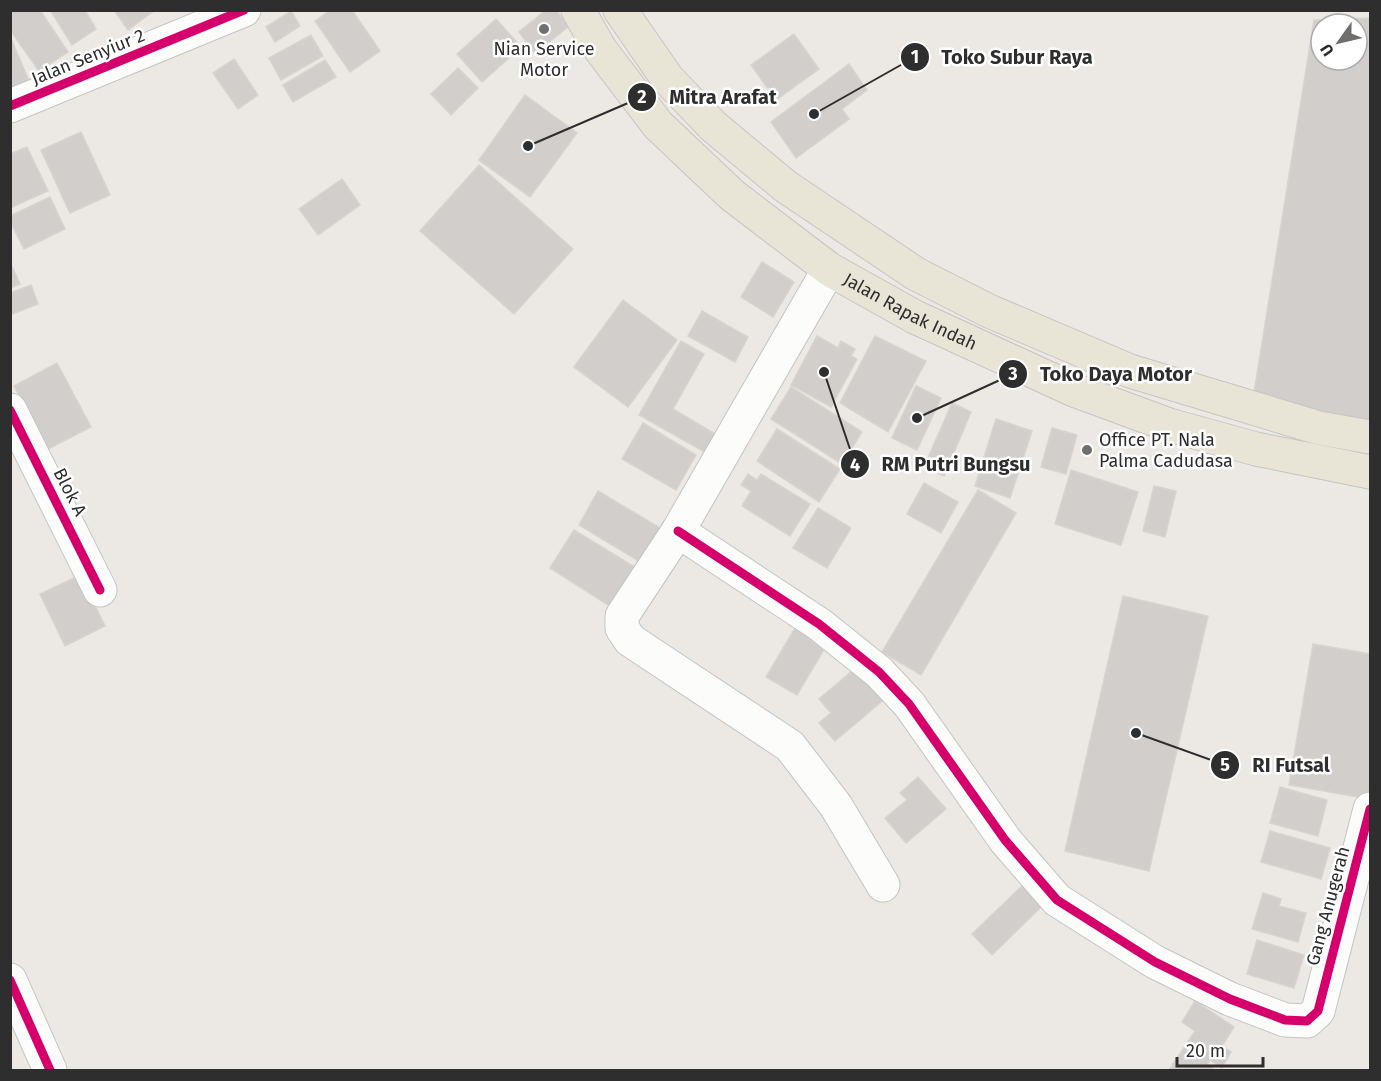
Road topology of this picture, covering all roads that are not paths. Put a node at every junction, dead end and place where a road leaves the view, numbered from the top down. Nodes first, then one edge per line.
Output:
1 (244, 10) edge
2 (578, 10) edge
3 (620, 10) edge
4 (187, 21) edge
5 (10, 106) edge
6 (829, 269) junction
7 (10, 410) edge
8 (1371, 437) edge
9 (1371, 472) edge
10 (678, 531) junction
11 (100, 590) dead end
12 (1371, 809) edge
13 (883, 885) dead end
14 (10, 980) edge
15 (50, 1071) edge

1 - 4 street, Jalan Senyiur 2
2 - 6 main road, Jalan Rapak Indah
3 - 8 main road, Jalan Rapak Indah
4 - 5 street, Jalan Senyiur 2
6 - 9 main road, Jalan Rapak Indah
6 - 10 street
7 - 11 street, Blok A
10 - 12 street, Gang Anugerah
10 - 13 street
14 - 15 street

